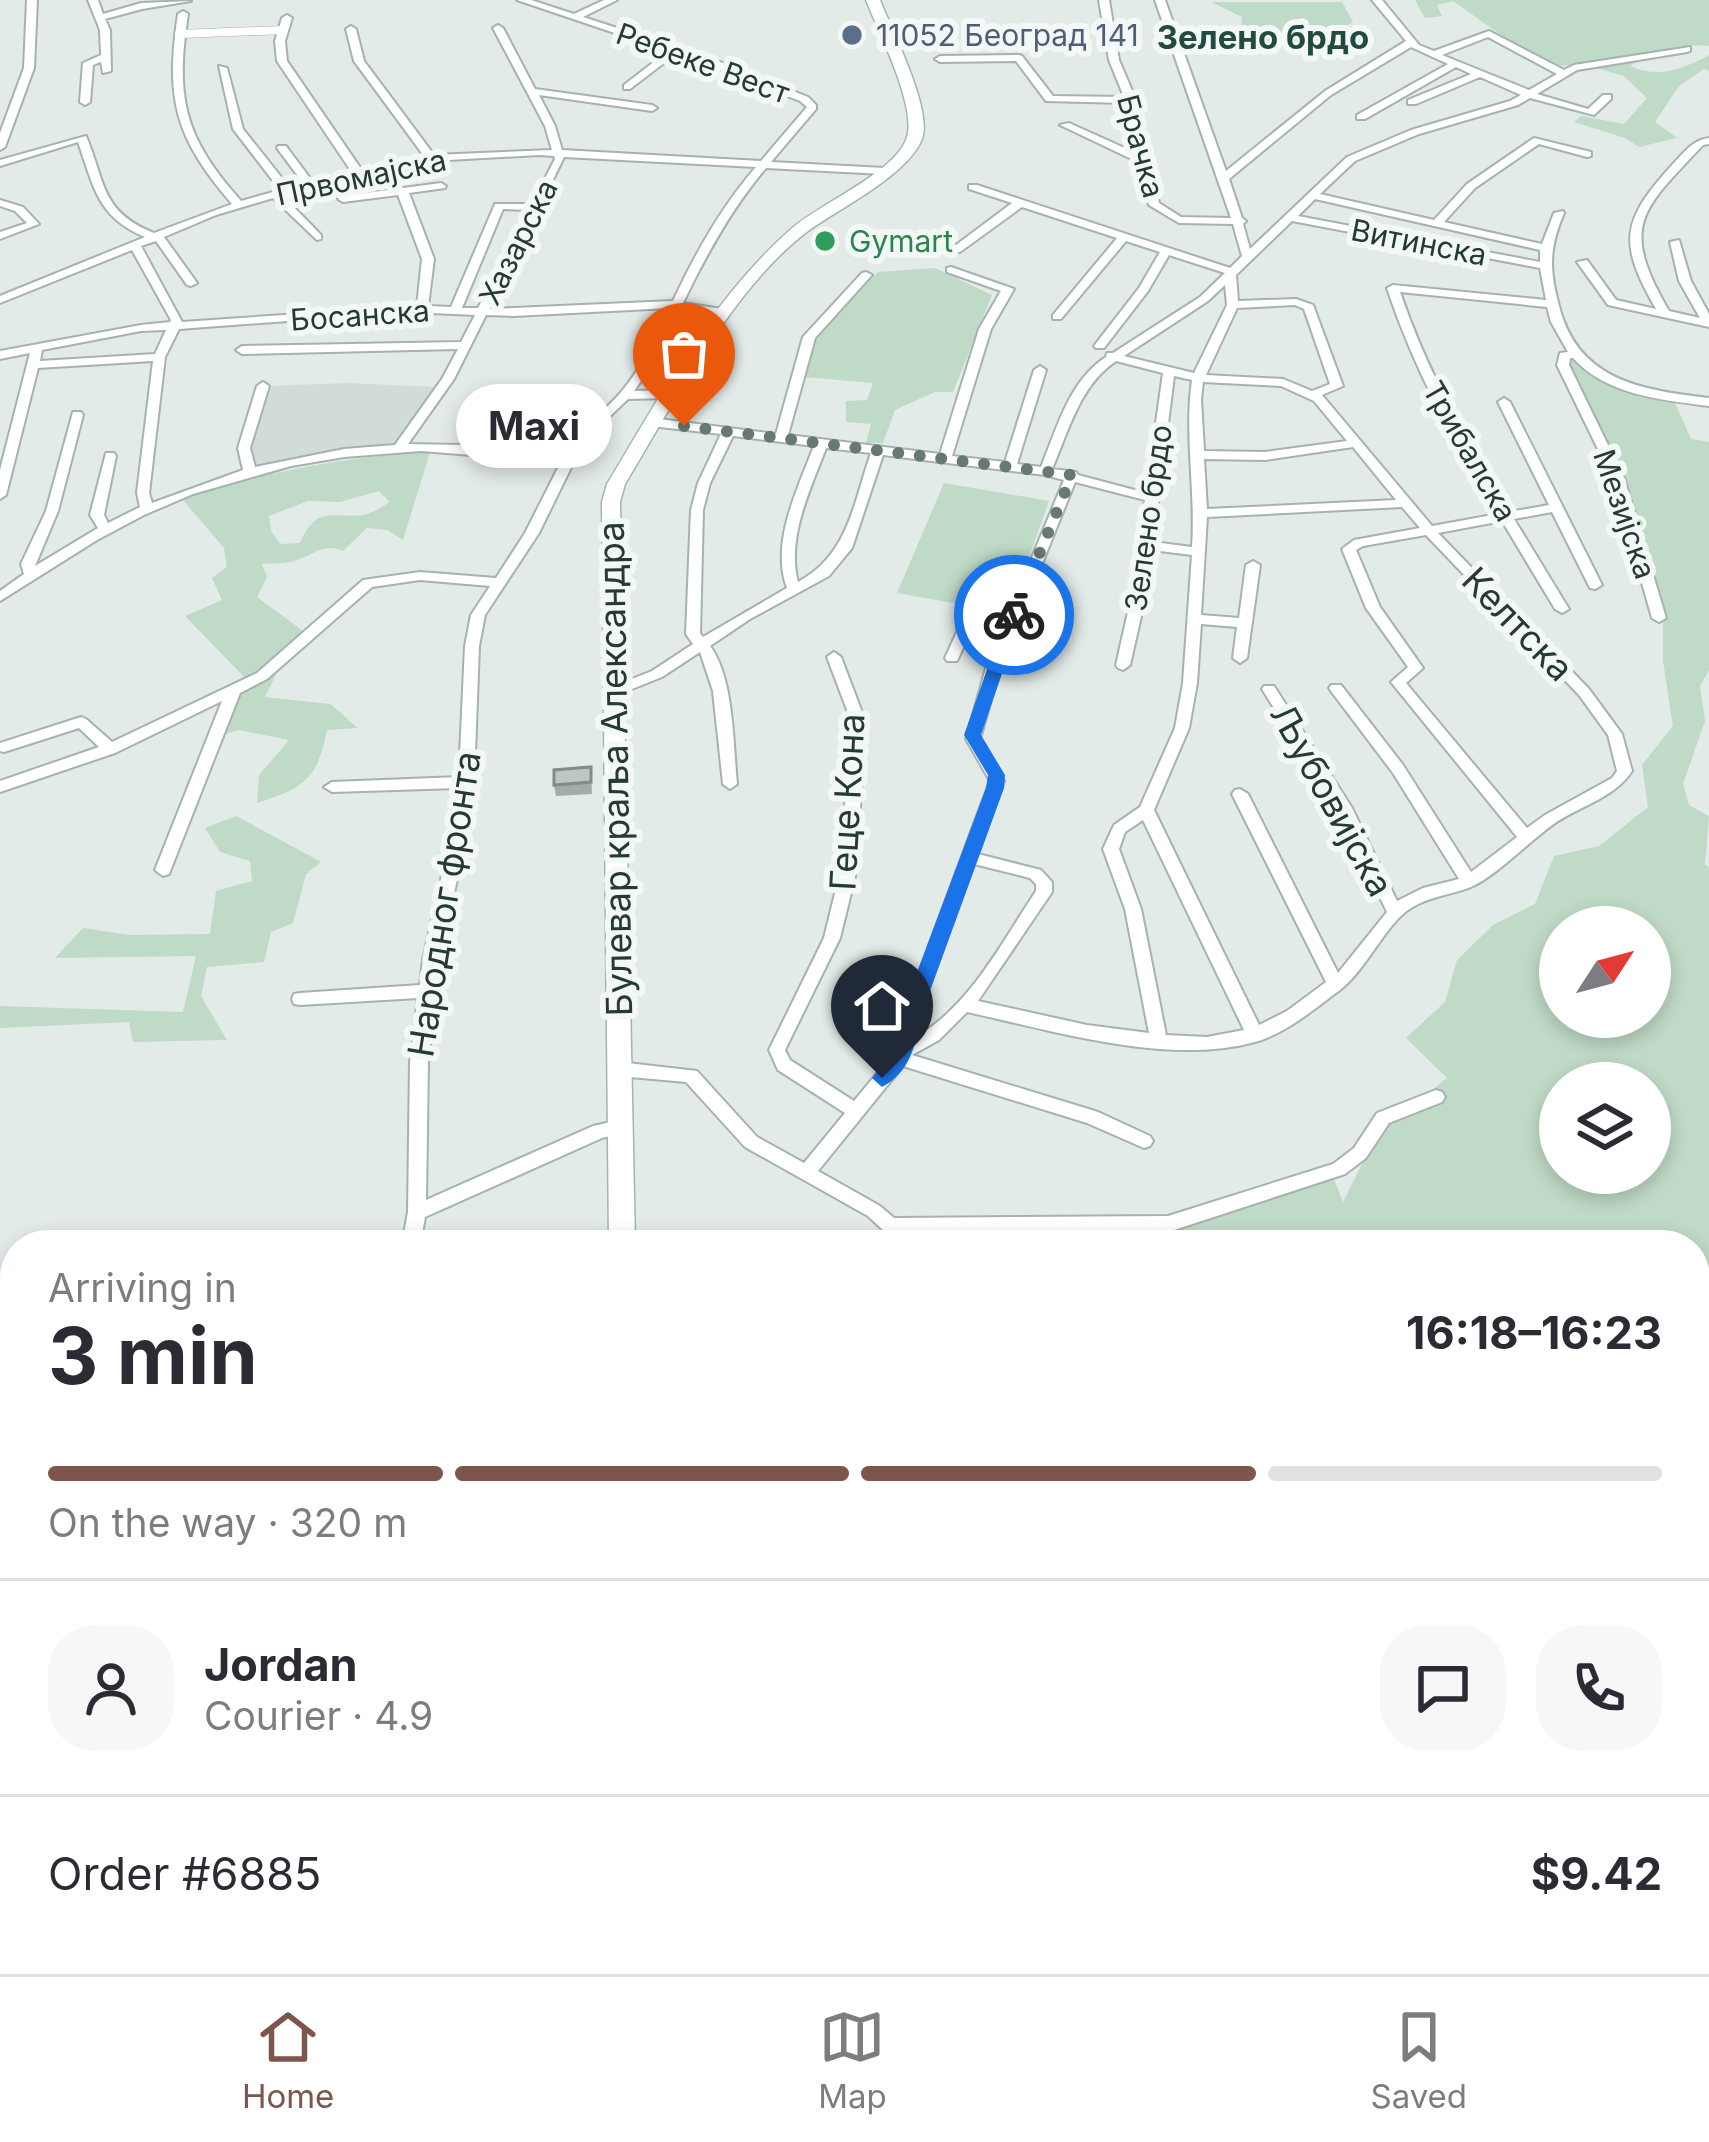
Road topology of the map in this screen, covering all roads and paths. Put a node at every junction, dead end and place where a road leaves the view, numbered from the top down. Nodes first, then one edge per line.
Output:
1 (32, 0) edge
2 (93, 0) edge
3 (522, 0) edge
4 (612, 0) edge
5 (1104, 0) edge
6 (1160, 0) edge
7 (1377, 0) edge
8 (186, 1) edge
9 (863, 2) edge
10 (183, 14) dead end
11 (101, 17) junction
12 (574, 17) junction
13 (285, 24) joint
14 (498, 28) dead end
15 (351, 29) dead end
16 (179, 34) junction
17 (1410, 43) junction
18 (1687, 49) dead end
19 (675, 50) junction
20 (1435, 54) junction
21 (105, 57) junction
22 (940, 59) dead end
23 (1456, 63) junction
24 (222, 68) dead end
25 (106, 71) dead end
26 (1481, 73) junction
27 (1563, 74) junction
28 (627, 87) dead end
29 (530, 91) junction
30 (1531, 95) junction
31 (1607, 97) dead end
32 (1131, 100) junction
33 (85, 102) dead end
34 (1412, 102) dead end
35 (812, 107) joint
36 (652, 108) dead end
37 (6, 115) edge
38 (1360, 118) dead end
39 (1065, 125) dead end
40 (1709, 141) edge
41 (0, 148) edge
42 (282, 148) dead end
43 (560, 154) junction
44 (1588, 154) dead end
45 (19, 156) junction
46 (430, 158) junction
47 (1142, 160) junction
48 (0, 163) edge
49 (758, 166) junction
50 (884, 171) junction
51 (358, 172) junction
52 (1225, 176) junction
53 (309, 184) junction
54 (441, 186) dead end
55 (973, 187) dead end
56 (402, 190) junction
57 (280, 193) junction
58 (1316, 196) junction
59 (344, 199) dead end
60 (0, 203) edge
61 (1020, 203) junction
62 (239, 205) junction
63 (536, 207) junction
64 (1559, 213) dead end
65 (1292, 218) junction
66 (1241, 221) junction
67 (1438, 222) junction
68 (0, 236) edge
69 (156, 236) junction
70 (317, 237) dead end
71 (1123, 238) junction
72 (1675, 242) dead end
73 (135, 246) junction
74 (1542, 247) junction
75 (956, 250) dead end
76 (1166, 251) junction
77 (1246, 254) junction
78 (1583, 262) dead end
79 (1545, 266) junction
80 (951, 270) dead end
81 (1231, 274) junction
82 (866, 275) dead end
83 (191, 283) dead end
84 (0, 299) edge
85 (1551, 304) junction
86 (676, 305) junction
87 (1233, 305) junction
88 (422, 308) junction
89 (456, 309) junction
90 (482, 312) junction
91 (722, 312) junction
92 (1664, 313) junction
93 (1057, 317) dead end
94 (1709, 323) edge
95 (175, 325) junction
96 (466, 345) junction
97 (1100, 346) dead end
98 (37, 348) junction
99 (242, 350) dead end
100 (1574, 354) junction
101 (0, 355) edge
102 (1111, 356) junction
103 (159, 357) junction
104 (36, 365) junction
105 (1040, 370) dead end
106 (1169, 371) junction
107 (1198, 378) junction
108 (262, 386) dead end
109 (668, 394) junction
110 (1314, 394) junction
111 (625, 395) junction
112 (1504, 402) dead end
113 (1709, 403) edge
114 (77, 415) dead end
115 (651, 422) junction
116 (728, 433) junction
117 (17, 439) junction
118 (0, 440) edge
119 (780, 440) junction
120 (1357, 443) junction
121 (820, 445) junction
122 (399, 448) junction
123 (878, 451) junction
124 (1199, 455) junction
125 (110, 456) dead end
126 (566, 459) junction
127 (945, 459) junction
128 (1010, 466) junction
129 (1045, 471) junction
130 (250, 473) junction
131 (1072, 475) junction
132 (0, 495) edge
133 (1154, 498) junction
134 (1406, 503) junction
135 (146, 506) junction
136 (1557, 507) junction
137 (1201, 513) junction
138 (1508, 516) junction
139 (104, 526) junction
140 (1431, 532) junction
141 (1146, 545) junction
142 (1200, 552) junction
143 (1253, 565) dead end
144 (32, 574) junction
145 (496, 582) junction
146 (1594, 585) dead end
147 (794, 589) junction
148 (0, 597) edge
149 (1562, 609) dead end
150 (1013, 618) junction
151 (1659, 618) dead end
152 (1197, 620) junction
153 (1246, 623) junction
154 (703, 648) junction
155 (833, 657) dead end
156 (952, 658) dead end
157 (1240, 658) dead end
158 (1124, 665) dead end
159 (1336, 688) dead end
160 (1269, 689) dead end
161 (232, 691) junction
162 (612, 692) junction
163 (4, 747) dead end
164 (110, 749) junction
165 (467, 782) junction
166 (730, 784) dead end
167 (0, 787) edge
168 (332, 787) dead end
169 (1240, 794) dead end
170 (1146, 810) junction
171 (1525, 836) junction
172 (969, 857) junction
173 (163, 870) dead end
174 (1468, 882) junction
175 (1394, 911) junction
176 (1335, 984) junction
177 (428, 991) junction
178 (300, 999) dead end
179 (966, 1005) junction
180 (1256, 1035) junction
181 (1159, 1041) junction
182 (902, 1054) junction
183 (619, 1069) junction
184 (1436, 1097) dead end
185 (856, 1111) junction
186 (620, 1127) junction
187 (1144, 1141) dead end
188 (807, 1172) junction
189 (417, 1212) junction
190 (414, 1230) edge
191 (622, 1230) edge
192 (885, 1230) edge
193 (1030, 1230) edge

1 - 37 street
2 - 11 street
3 - 12 street, Ребеке Вест
4 - 12 street
5 - 32 street, Брачка
6 - 52 street
7 - 17 street
8 - 11 street
9 - 50 main road, Булевар краља Александра
10 - 16 street
11 - 21 street
12 - 19 street, Ребеке Вест
13 - 16 street
13 - 51 street
14 - 29 street, Хазарска
15 - 46 street
16 - 62 street
17 - 20 street
17 - 52 street
18 - 27 street
19 - 28 street
19 - 35 street, Ребеке Вест
20 - 23 street
20 - 27 street
21 - 25 street
21 - 33 street
22 - 32 street
23 - 26 street
23 - 38 street
24 - 57 street
26 - 30 street
26 - 34 street
27 - 30 street
29 - 36 street
29 - 43 street, Хазарска
30 - 31 street
30 - 58 street
32 - 47 street, Брачка
35 - 49 street, Народног фронта
37 - 41 street
39 - 47 street
40 - 92 street
41 - 45 street
42 - 53 street
43 - 46 street, Првомајска
43 - 49 street, Првомајска
43 - 63 street, Хазарска
44 - 67 street
45 - 48 street
45 - 69 street
46 - 51 street, Првомајска
47 - 66 street, Брачка
49 - 50 street, Првомајска
49 - 86 street, Народног фронта
50 - 91 main road, Булевар краља Александра
51 - 53 street, Првомајска
52 - 66 street
53 - 57 street, Првомајска
54 - 56 street
55 - 61 street
56 - 59 street
56 - 88 street
57 - 62 street, Првомајска
57 - 70 street
58 - 65 street
58 - 67 street
60 - 68 street
61 - 71 street
61 - 75 street
62 - 69 street, Првомајска
63 - 89 street
63 - 90 street, Хазарска
64 - 74 street
65 - 77 street
65 - 79 street, Витинска
66 - 77 street
67 - 74 street
69 - 73 street, Првомајска
69 - 83 street
71 - 76 street
71 - 93 street
72 - 94 street
73 - 84 street, Првомајска
73 - 95 street
74 - 79 street
76 - 81 street
76 - 97 street
77 - 81 street
78 - 92 street
79 - 85 street
80 - 127 street
81 - 87 street
81 - 102 street
82 - 119 street
85 - 100 street
85 - 138 street, Трибалска
86 - 90 street, Босанска
86 - 91 street, Босанска
86 - 111 street, Народног фронта
87 - 107 street
87 - 110 street
88 - 89 street, Босанска
88 - 95 street, Босанска
89 - 90 street, Босанска
90 - 96 street, Хазарска
91 - 109 main road, Булевар краља Александра
92 - 94 street
95 - 98 street, Босанска
95 - 103 street
96 - 99 street
96 - 122 street, Хазарска
98 - 101 street, Босанска
98 - 104 street
100 - 113 street
100 - 151 street, Мезијска
102 - 106 street
102 - 129 street
103 - 104 street
103 - 135 street
104 - 117 street
105 - 128 street
106 - 107 street
106 - 133 street, Зелено брдо
107 - 110 street
107 - 124 street
108 - 130 street
109 - 111 street
109 - 115 main road, Булевар краља Александра
110 - 120 street, Келтска
111 - 126 street, Народног фронта
112 - 136 street
114 - 144 street
115 - 116 street
115 - 162 main road, Булевар краља Александра
116 - 119 street
116 - 154 street
117 - 118 street
117 - 132 street
119 - 121 street
120 - 124 street
120 - 134 street, Келтска
121 - 123 street
121 - 147 street
122 - 126 street
122 - 130 street
123 - 127 street
123 - 147 street
124 - 137 street
125 - 139 street
126 - 145 street, Народног фронта
127 - 128 street
128 - 129 street
129 - 131 street
130 - 135 street
131 - 133 street
131 - 150 street
133 - 141 street, Зелено брдо
134 - 137 street
134 - 140 street, Келтска
135 - 139 street
136 - 138 street
136 - 146 street
137 - 142 street
138 - 140 street
138 - 149 street, Трибалска
139 - 144 street
140 - 171 street, Келтска
140 - 171 street
141 - 142 street
141 - 158 street, Зелено брдо
142 - 152 street
143 - 153 street
144 - 148 street
145 - 161 street
145 - 165 street, Народног фронта
147 - 154 street
150 - 156 street
150 - 172 street
152 - 153 street
152 - 170 street
153 - 157 street
154 - 162 street
154 - 166 street
155 - 185 street, Геце Кона
159 - 174 street
160 - 175 street, Љубовијска
161 - 164 street
161 - 173 street
162 - 183 main road, Булевар краља Александра
163 - 164 street
164 - 167 street
165 - 168 street
165 - 177 street, Народног фронта
169 - 176 street
170 - 180 street
170 - 181 street
171 - 174 street
172 - 179 street
172 - 182 street
174 - 175 street
175 - 176 street
176 - 180 street
177 - 178 street
177 - 189 street, Народног фронта
179 - 181 street
179 - 182 street
180 - 181 street
182 - 185 street
182 - 187 street
183 - 186 main road, Булевар краља Александра
183 - 188 street
184 - 193 street
185 - 188 street
186 - 189 street
186 - 191 main road, Булевар краља Александра
188 - 192 street
189 - 190 street, Народног фронта

